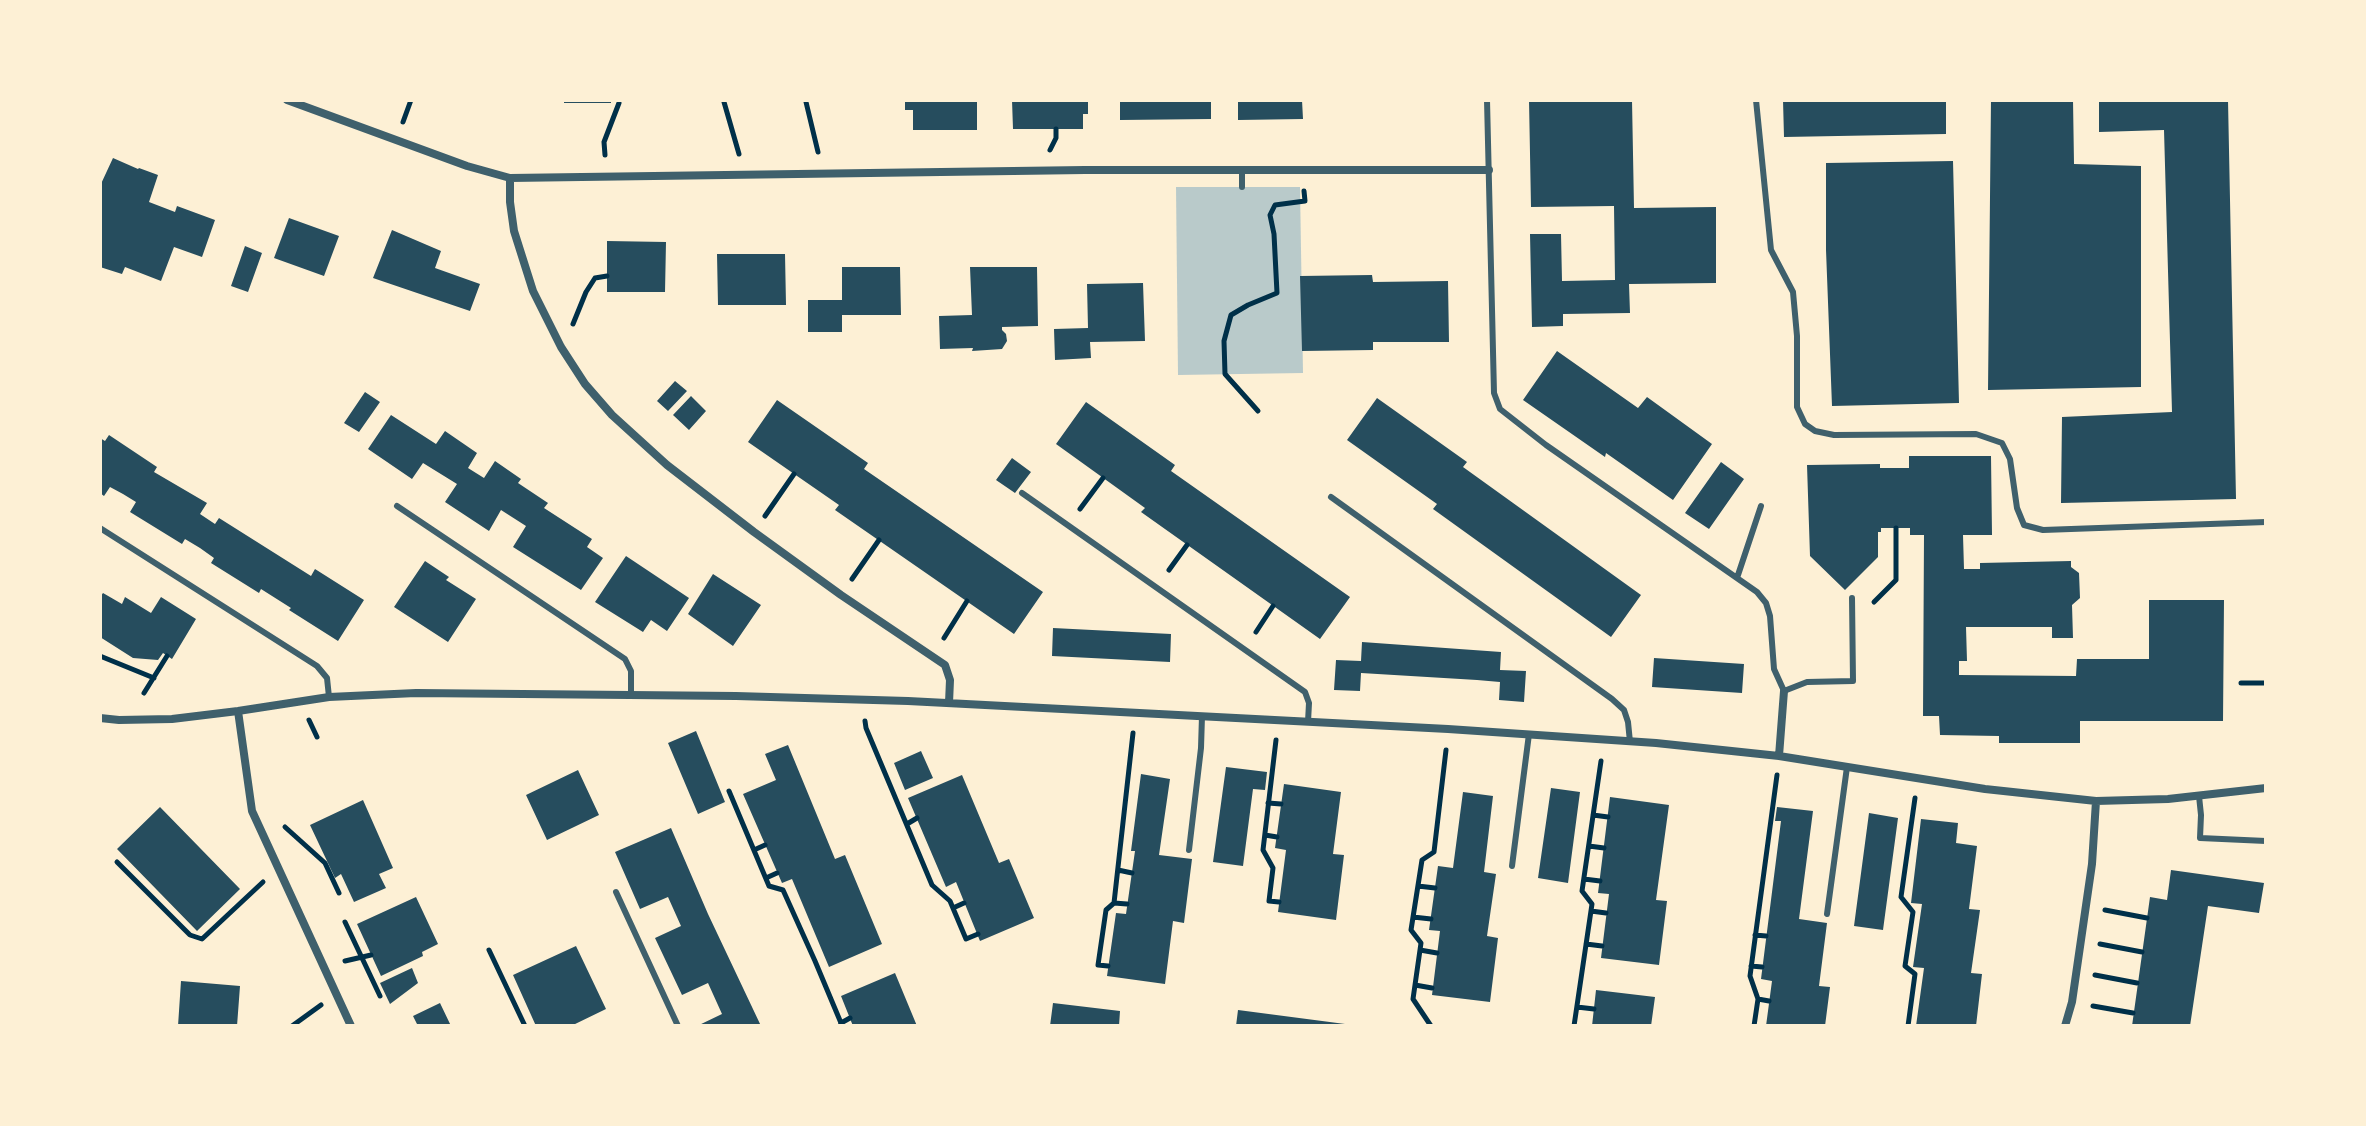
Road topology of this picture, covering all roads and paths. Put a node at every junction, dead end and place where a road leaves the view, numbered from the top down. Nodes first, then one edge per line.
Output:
1 (287, 100) edge
2 (411, 100) edge
3 (1487, 100) edge
4 (1756, 100) edge
5 (724, 102) dead end
6 (806, 102) dead end
7 (619, 103) dead end
8 (407, 110) dead end
9 (1056, 129) dead end
10 (1049, 152) dead end
11 (739, 154) dead end
12 (819, 154) dead end
13 (606, 155) dead end
14 (1242, 170) junction
15 (1303, 170) junction
16 (1489, 170) junction
17 (510, 178) junction
18 (1242, 187) dead end
19 (607, 276) dead end
20 (570, 325) dead end
21 (1258, 411) dead end
22 (794, 474) dead end
23 (1103, 478) dead end
24 (1022, 493) dead end
25 (1331, 497) dead end
26 (397, 506) dead end
27 (1761, 506) dead end
28 (764, 518) dead end
29 (2266, 522) edge
30 (1068, 524) junction
31 (100, 528) edge
32 (1896, 528) dead end
33 (879, 540) dead end
34 (1187, 545) dead end
35 (1737, 578) junction
36 (852, 579) dead end
37 (1157, 587) junction
38 (1852, 598) dead end
39 (967, 601) dead end
40 (1273, 606) dead end
41 (1853, 625) junction
42 (943, 639) dead end
43 (1244, 649) junction
44 (100, 656) edge
45 (167, 656) dead end
46 (154, 678) junction
47 (2241, 683) dead end
48 (2266, 683) edge
49 (1784, 691) junction
50 (144, 693) dead end
51 (631, 694) junction
52 (329, 697) junction
53 (949, 703) junction
54 (238, 711) junction
55 (1202, 716) junction
56 (100, 718) edge
57 (865, 722) dead end
58 (1308, 722) junction
59 (1448, 729) junction
60 (1529, 734) junction
61 (1133, 736) dead end
62 (1603, 740) junction
63 (1630, 742) junction
64 (1275, 747) dead end
65 (1779, 756) junction
66 (1847, 767) junction
67 (1775, 783) dead end
68 (2266, 788) edge
69 (729, 791) dead end
70 (2199, 796) junction
71 (2096, 801) junction
72 (1268, 803) junction
73 (1914, 803) dead end
74 (1281, 804) dead end
75 (1593, 815) junction
76 (1608, 817) dead end
77 (275, 818) dead end
78 (917, 818) dead end
79 (907, 824) junction
80 (1265, 835) junction
81 (1277, 837) dead end
82 (2266, 841) edge
83 (765, 845) dead end
84 (1589, 846) junction
85 (929, 847) dead end
86 (1604, 848) dead end
87 (754, 850) junction
88 (1189, 850) dead end
89 (919, 852) junction
90 (1906, 861) junction
91 (117, 862) dead end
92 (1916, 862) dead end
93 (1512, 866) dead end
94 (1273, 868) junction
95 (1283, 869) dead end
96 (1118, 870) junction
97 (777, 873) dead end
98 (1132, 873) dead end
99 (766, 878) junction
100 (1584, 879) junction
101 (942, 880) dead end
102 (1600, 881) dead end
103 (264, 882) dead end
104 (932, 885) junction
105 (1418, 886) junction
106 (1435, 888) dead end
107 (1902, 888) junction
108 (1912, 890) dead end
109 (616, 892) dead end
110 (339, 893) dead end
111 (800, 901) dead end
112 (1279, 902) dead end
113 (964, 903) dead end
114 (1114, 903) junction
115 (1127, 904) dead end
116 (790, 906) junction
117 (2086, 907) junction
118 (953, 908) junction
119 (1591, 911) junction
120 (1606, 913) dead end
121 (1827, 914) dead end
122 (1413, 917) junction
123 (2147, 918) dead end
124 (1431, 919) dead end
125 (345, 922) dead end
126 (812, 928) dead end
127 (802, 932) junction
128 (978, 934) dead end
129 (1103, 934) junction
130 (1755, 935) junction
131 (1112, 936) dead end
132 (1766, 936) dead end
133 (2081, 940) junction
134 (1586, 944) junction
135 (1602, 946) dead end
136 (489, 950) dead end
137 (1420, 950) junction
138 (1907, 952) junction
139 (1915, 952) dead end
140 (2142, 952) dead end
141 (1437, 953) dead end
142 (371, 955) dead end
143 (361, 957) junction
144 (825, 958) dead end
145 (815, 961) junction
146 (337, 963) dead end
147 (1108, 966) dead end
148 (1751, 966) junction
149 (1762, 967) dead end
150 (2076, 971) junction
151 (2137, 983) dead end
152 (1415, 985) junction
153 (1432, 988) dead end
154 (1913, 988) junction
155 (1921, 988) dead end
156 (380, 996) dead end
157 (1758, 999) junction
158 (1769, 1001) dead end
159 (2072, 1002) junction
160 (321, 1005) dead end
161 (1577, 1007) junction
162 (1594, 1009) dead end
163 (2133, 1013) dead end
164 (1909, 1016) junction
165 (850, 1018) dead end
166 (1917, 1018) dead end
167 (840, 1024) edge
168 (292, 1026) edge
169 (351, 1026) edge
170 (525, 1026) edge
171 (678, 1026) edge
172 (1431, 1026) edge
173 (1574, 1026) edge
174 (1754, 1026) edge
175 (1908, 1026) edge
176 (2065, 1026) edge

1 - 17 street
2 - 8 path
3 - 16 lane
4 - 29 lane
5 - 11 path
6 - 12 path
7 - 13 path
9 - 10 path
14 - 15 street
14 - 17 street
14 - 18 lane
15 - 16 street
15 - 21 path
16 - 35 lane
17 - 53 street
19 - 20 path
22 - 28 path
23 - 30 path
24 - 30 lane
25 - 63 lane
26 - 51 lane
27 - 35 lane
30 - 37 lane
31 - 52 lane
32 - 41 path
33 - 36 path
34 - 37 path
35 - 49 lane
37 - 43 lane
38 - 41 lane
39 - 42 path
40 - 43 path
41 - 49 lane
43 - 58 lane
44 - 46 path
45 - 46 path
46 - 50 path
47 - 48 path
49 - 65 street
51 - 52 street
51 - 53 street
52 - 54 street
53 - 55 street
54 - 56 street
54 - 169 street
55 - 58 street
55 - 88 lane
57 - 79 path
58 - 59 street
59 - 60 street
59 - 105 path
60 - 62 street
60 - 93 lane
61 - 96 path
62 - 63 street
62 - 75 path
63 - 65 street
64 - 72 path
65 - 66 street
66 - 71 street
66 - 121 lane
67 - 130 path
68 - 70 street
69 - 87 path
70 - 71 street
70 - 82 lane
71 - 117 street
72 - 74 path
72 - 80 path
73 - 90 path
75 - 76 path
75 - 84 path
77 - 110 path
78 - 79 path
79 - 89 path
80 - 81 path
80 - 94 path
83 - 87 path
84 - 86 path
84 - 100 path
85 - 89 path
87 - 99 path
89 - 104 path
90 - 92 path
90 - 107 path
91 - 103 path
94 - 95 path
94 - 112 path
96 - 98 path
96 - 114 path
97 - 99 path
99 - 116 path
100 - 102 path
100 - 119 path
101 - 104 path
104 - 118 path
105 - 106 path
105 - 122 path
107 - 108 path
107 - 138 path
109 - 171 lane
111 - 116 path
113 - 118 path
114 - 115 path
114 - 129 path
116 - 127 path
117 - 123 path
117 - 133 street
118 - 128 path
119 - 120 path
119 - 134 path
122 - 124 path
122 - 137 path
125 - 143 path
126 - 127 path
127 - 145 path
129 - 131 path
129 - 147 path
130 - 132 path
130 - 148 path
133 - 140 path
133 - 150 street
134 - 135 path
134 - 161 path
136 - 170 path
137 - 141 path
137 - 152 path
138 - 139 path
138 - 154 path
142 - 143 path
143 - 146 path
143 - 156 path
144 - 145 path
145 - 167 path
148 - 149 path
148 - 157 path
150 - 151 path
150 - 159 street
152 - 153 path
152 - 172 path
154 - 155 path
154 - 164 path
157 - 158 path
157 - 174 path
159 - 163 path
159 - 176 street
160 - 168 path
161 - 162 path
161 - 173 path
164 - 166 path
164 - 175 path
165 - 167 path

